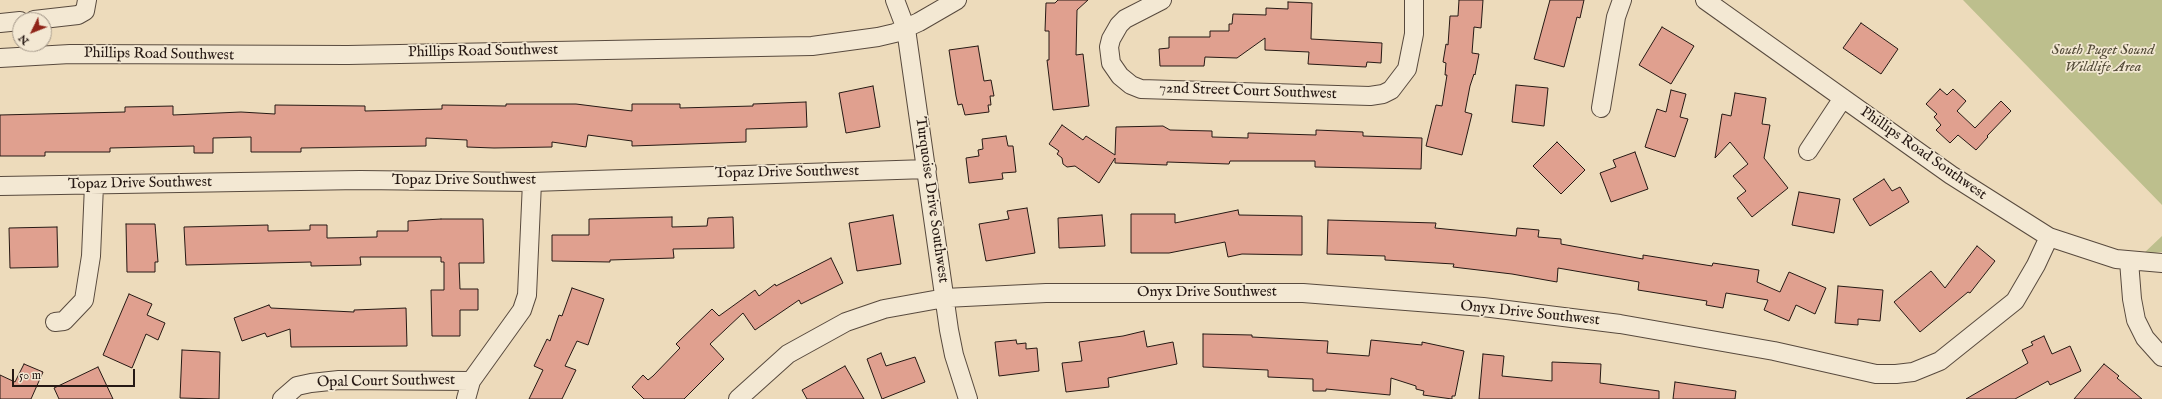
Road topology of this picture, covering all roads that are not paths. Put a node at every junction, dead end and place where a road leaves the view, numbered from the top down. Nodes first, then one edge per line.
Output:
1 (87, 0) edge
2 (895, 0) edge
3 (957, 0) edge
4 (1162, 0) edge
5 (1414, 0) edge
6 (1622, 0) edge
7 (1705, 0) edge
8 (52, 18) edge
9 (12, 22) edge
10 (0, 23) edge
11 (906, 29) junction
12 (0, 58) edge
13 (1843, 98) junction
14 (1600, 108) dead end
15 (1808, 152) dead end
16 (927, 169) junction
17 (532, 182) junction
18 (94, 185) junction
19 (0, 186) edge
20 (2049, 237) junction
21 (2130, 261) junction
22 (2162, 263) edge
23 (945, 298) junction
24 (55, 322) dead end
25 (2162, 357) edge
26 (471, 381) junction
27 (282, 399) edge
28 (466, 399) edge
29 (738, 399) edge
30 (968, 399) edge

1 - 8 street
2 - 11 street, Turquoise Drive Southwest
3 - 11 street, Phillips Road Southwest
4 - 5 street, 72nd Street Court Southwest
6 - 14 street
7 - 13 street, Phillips Road Southwest
9 - 10 street
11 - 12 street, Phillips Road Southwest
11 - 16 street, Turquoise Drive Southwest
13 - 15 street
13 - 20 street, Phillips Road Southwest
16 - 17 street, Topaz Drive Southwest
16 - 23 street, Turquoise Drive Southwest
17 - 18 street, Topaz Drive Southwest
17 - 26 street
18 - 19 street, Topaz Drive Southwest
18 - 24 street
20 - 21 street, Phillips Road Southwest
20 - 23 street, Onyx Drive Southwest
21 - 22 street, Phillips Road Southwest
21 - 25 street
23 - 29 street, Onyx Drive Southwest
23 - 30 street, Turquoise Drive Southwest
26 - 27 street, Opal Court Southwest
26 - 28 street

